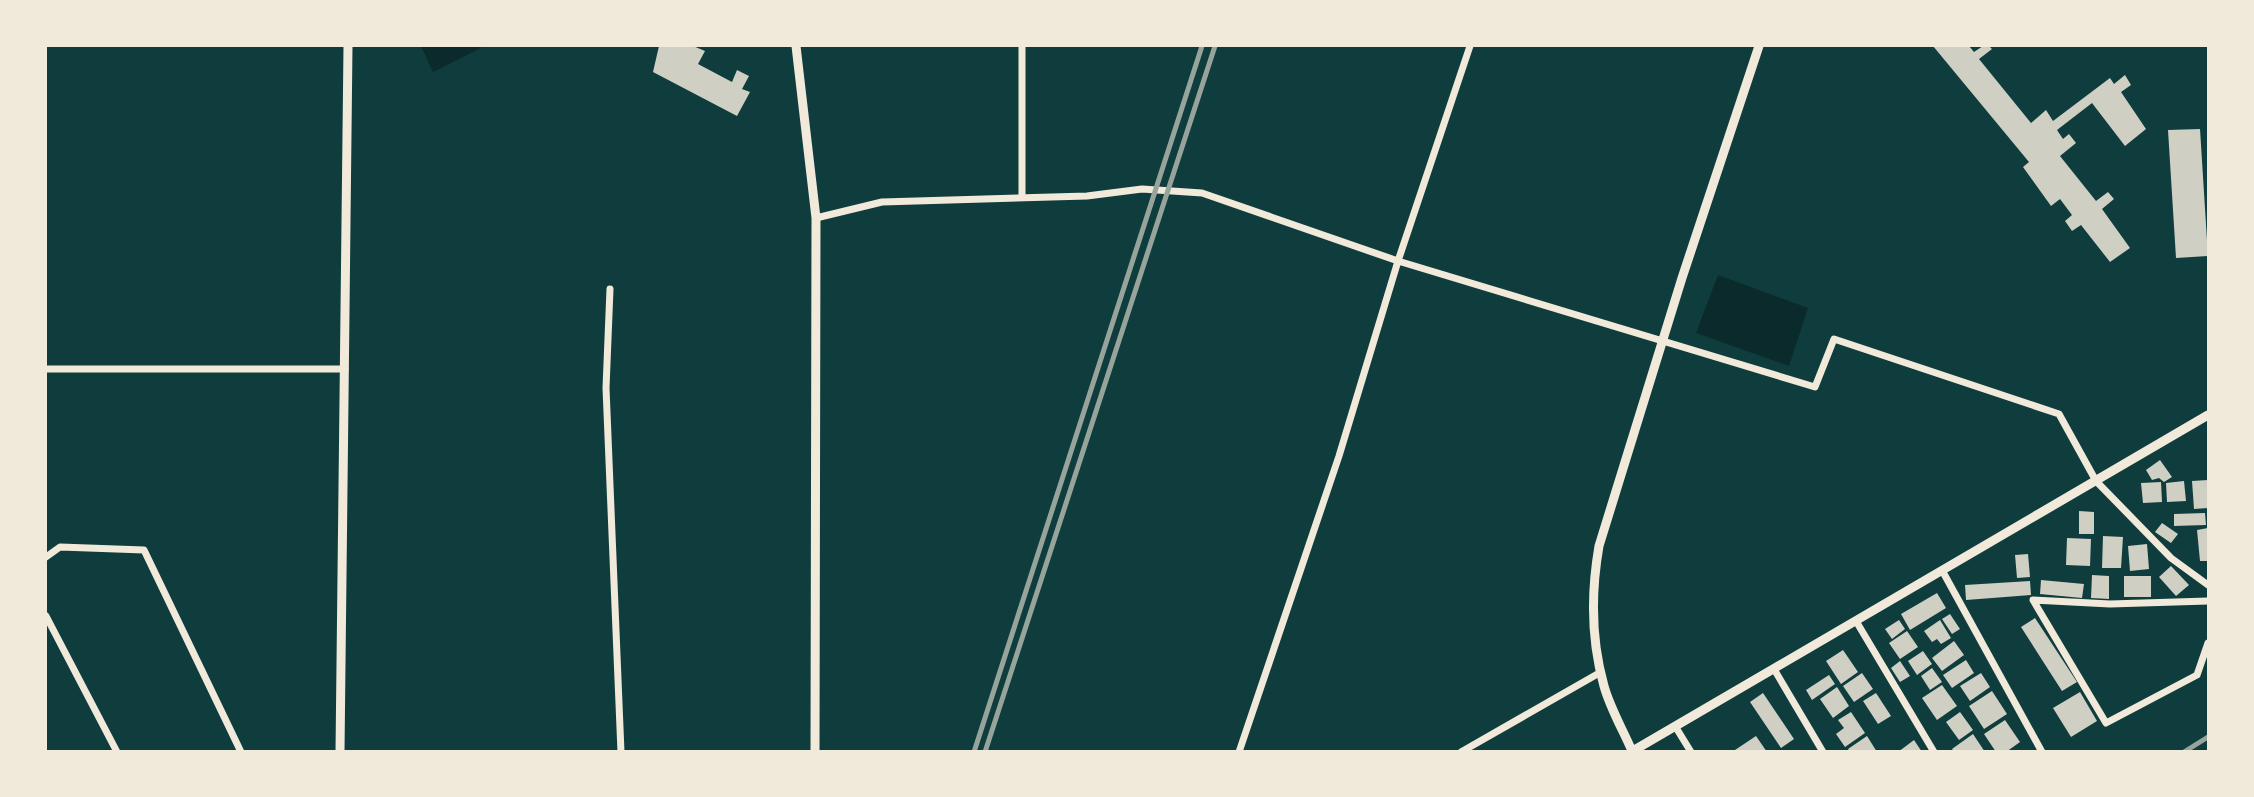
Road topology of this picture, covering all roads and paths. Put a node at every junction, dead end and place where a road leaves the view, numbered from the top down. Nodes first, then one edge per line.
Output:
1 (348, 46) edge
2 (796, 46) edge
3 (1022, 46) edge
4 (1470, 46) edge
5 (1759, 46) edge
6 (1022, 197) junction
7 (816, 218) junction
8 (1398, 261) junction
9 (610, 289) dead end
10 (1664, 343) junction
11 (46, 369) edge
12 (345, 369) junction
13 (2208, 415) edge
14 (2096, 481) junction
15 (46, 557) edge
16 (1943, 572) junction
17 (2208, 585) edge
18 (2208, 601) edge
19 (46, 616) edge
20 (1856, 621) junction
21 (2208, 643) edge
22 (1774, 669) junction
23 (1601, 672) junction
24 (1675, 726) junction
25 (117, 751) edge
26 (240, 751) edge
27 (340, 751) edge
28 (621, 751) edge
29 (815, 751) edge
30 (1239, 751) edge
31 (1461, 751) edge
32 (1631, 751) edge
33 (1691, 751) edge
34 (1823, 751) edge
35 (1934, 751) edge
36 (2042, 751) edge

1 - 12 street
2 - 7 street
3 - 6 street
4 - 8 street
5 - 10 street
6 - 7 street
6 - 8 street
7 - 29 street
8 - 10 street
8 - 30 street
9 - 28 street
10 - 14 street
10 - 23 street
11 - 12 street
12 - 27 street
13 - 14 street
14 - 16 street
14 - 17 street
15 - 26 street
16 - 20 street
16 - 36 street
18 - 21 street
19 - 25 street
20 - 22 street
20 - 35 street
22 - 24 street
22 - 34 street
23 - 31 street
23 - 32 street
24 - 32 street
24 - 33 street

